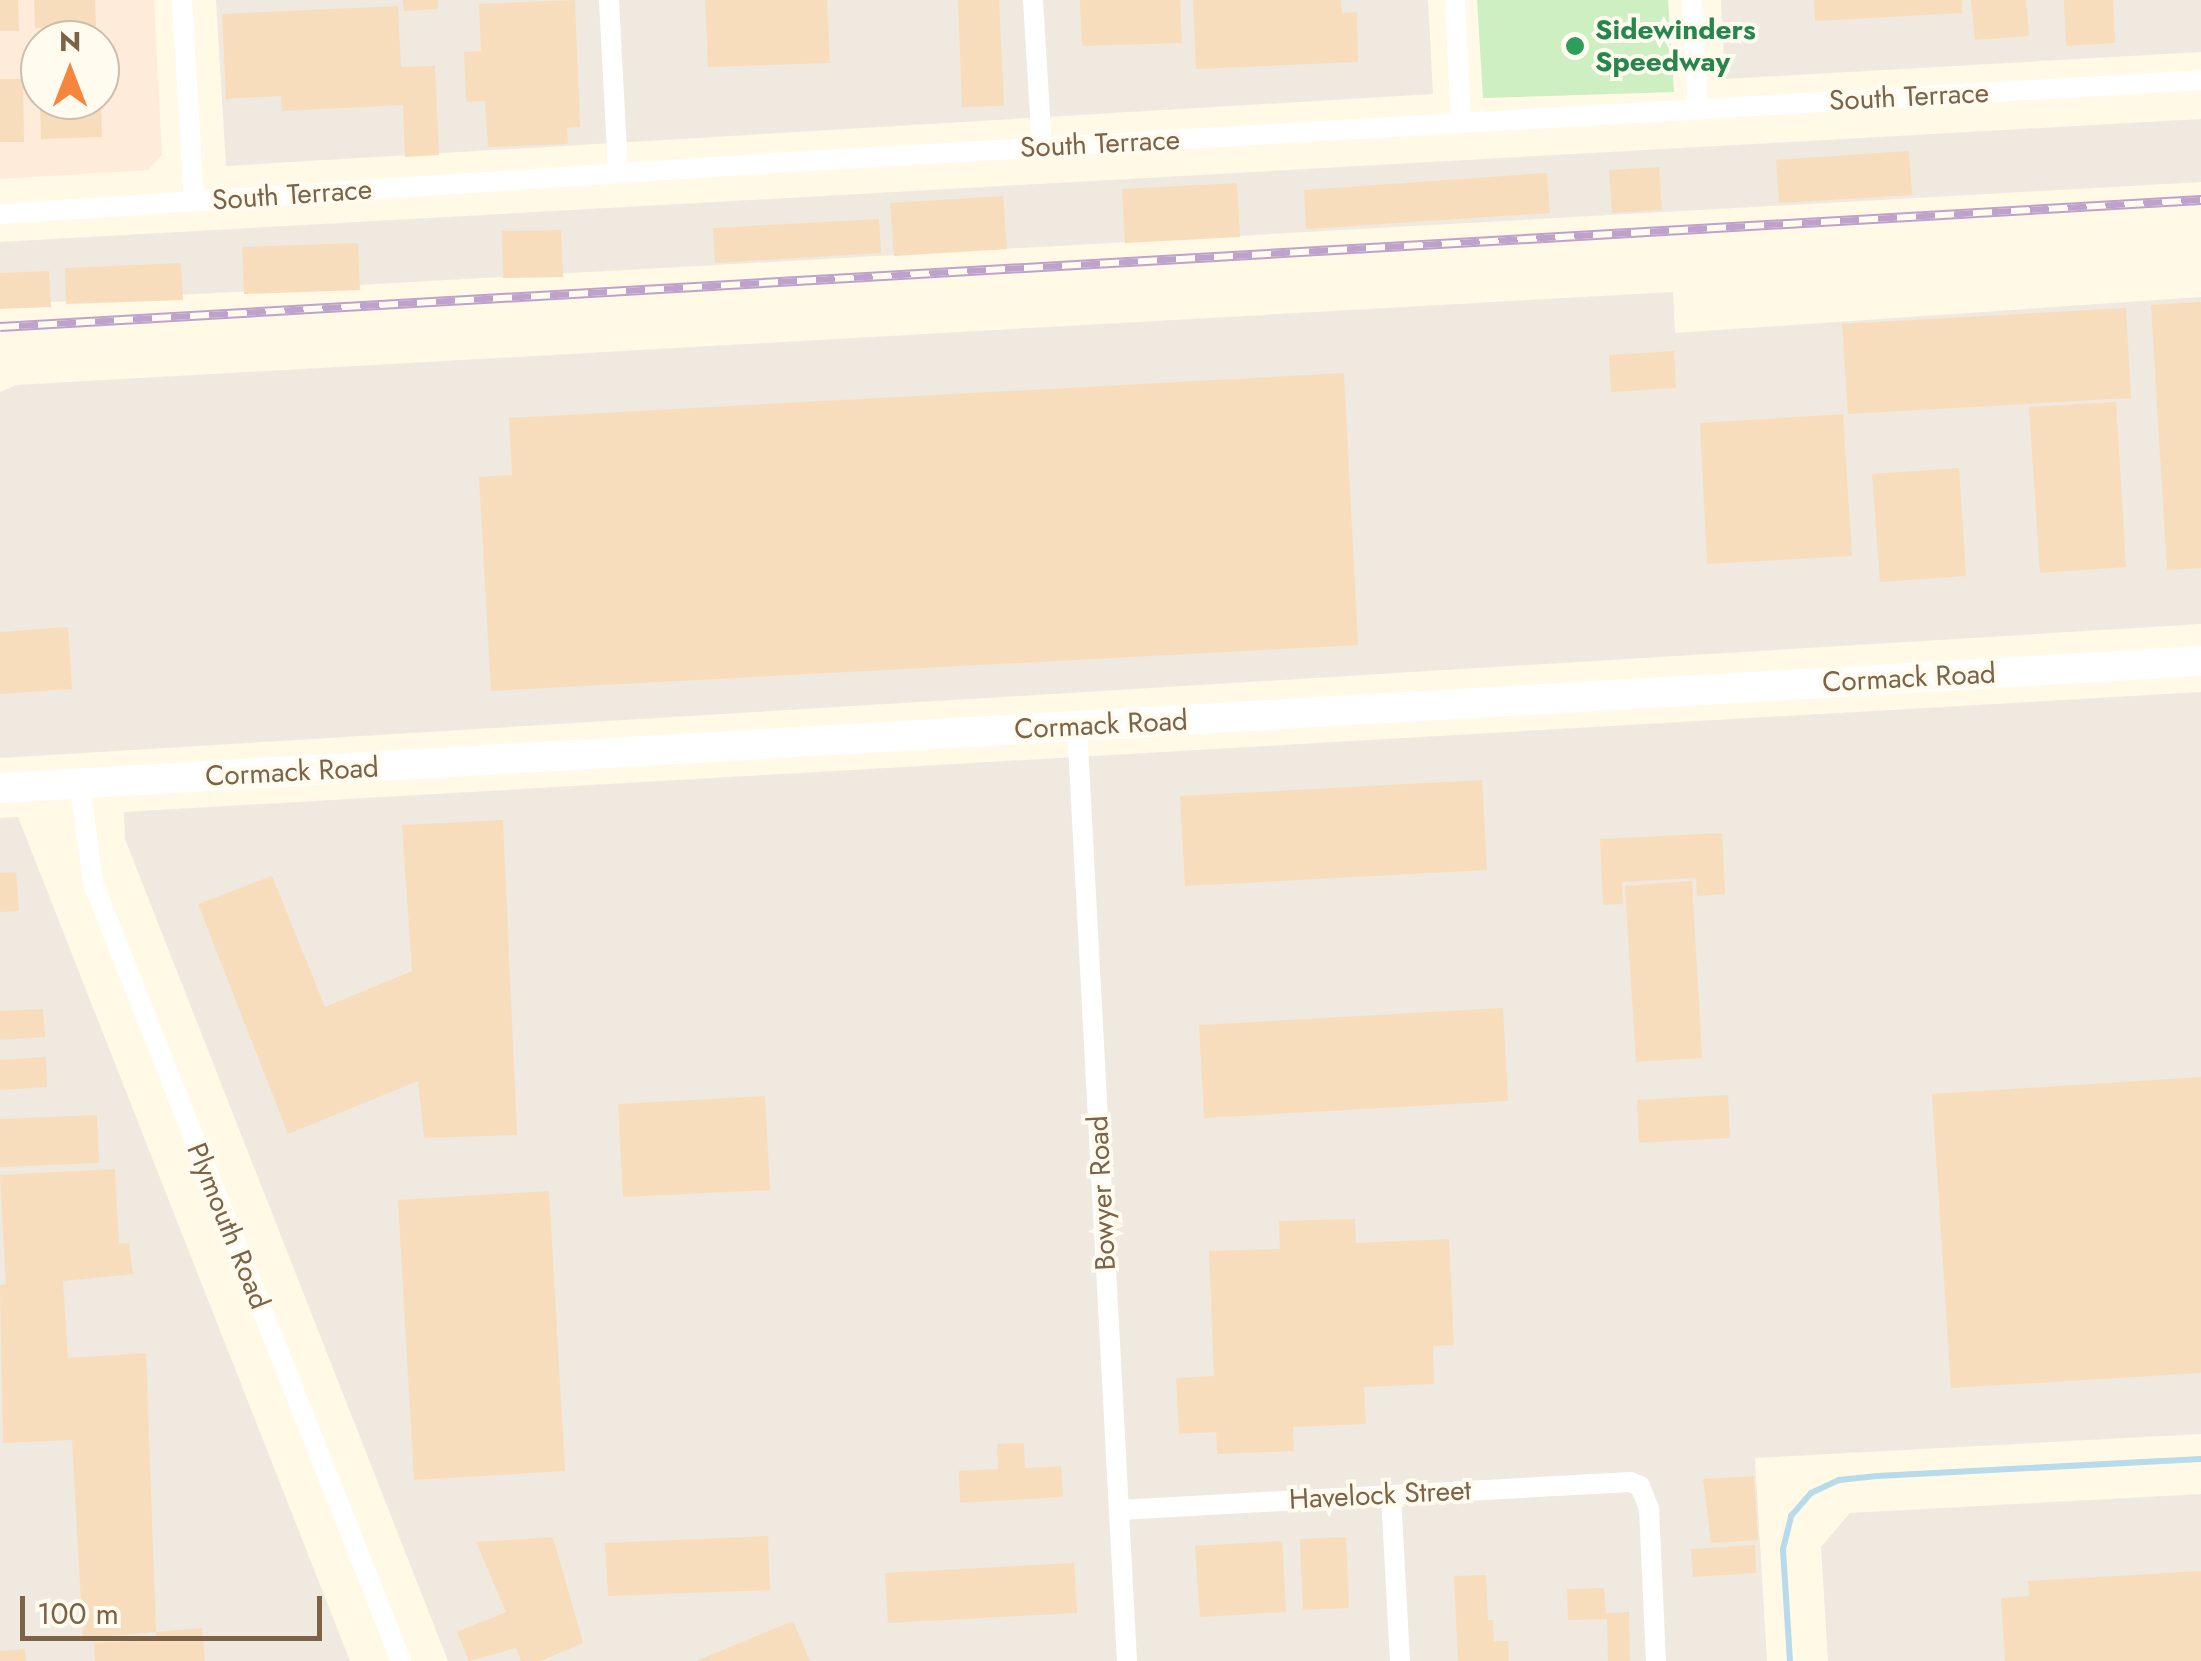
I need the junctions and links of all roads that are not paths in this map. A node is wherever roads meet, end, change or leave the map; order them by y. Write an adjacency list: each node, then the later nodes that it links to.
1 (182, 0): 11 (street)
2 (609, 0): 10 (street)
3 (1034, 0): 9 (street)
4 (1455, 0): 8 (street)
5 (1692, 0): 7 (street)
6 (2201, 80): 7 (street, South Terrace)
7 (1698, 109): 8 (street, South Terrace)
8 (1461, 123): 9 (street, South Terrace)
9 (1042, 147): 10 (street, South Terrace)
10 (618, 173): 11 (street, South Terrace)
11 (194, 201): 12 (street, South Terrace)
12 (0, 214)
13 (2201, 661): 14 (street, Cormack Road)
14 (1076, 726): 15 (street, Cormack Road); 18 (street, Bowyer Road)
15 (80, 784): 16 (street, Cormack Road); 19 (street, Plymouth Road)
16 (0, 788)
17 (1391, 1494): 18 (street, Havelock Street); 21 (street); 22 (street, Havelock Street)
18 (1119, 1510): 20 (street, Bowyer Road)
19 (401, 1661)
20 (1127, 1661)
21 (1400, 1661)
22 (1656, 1661)

